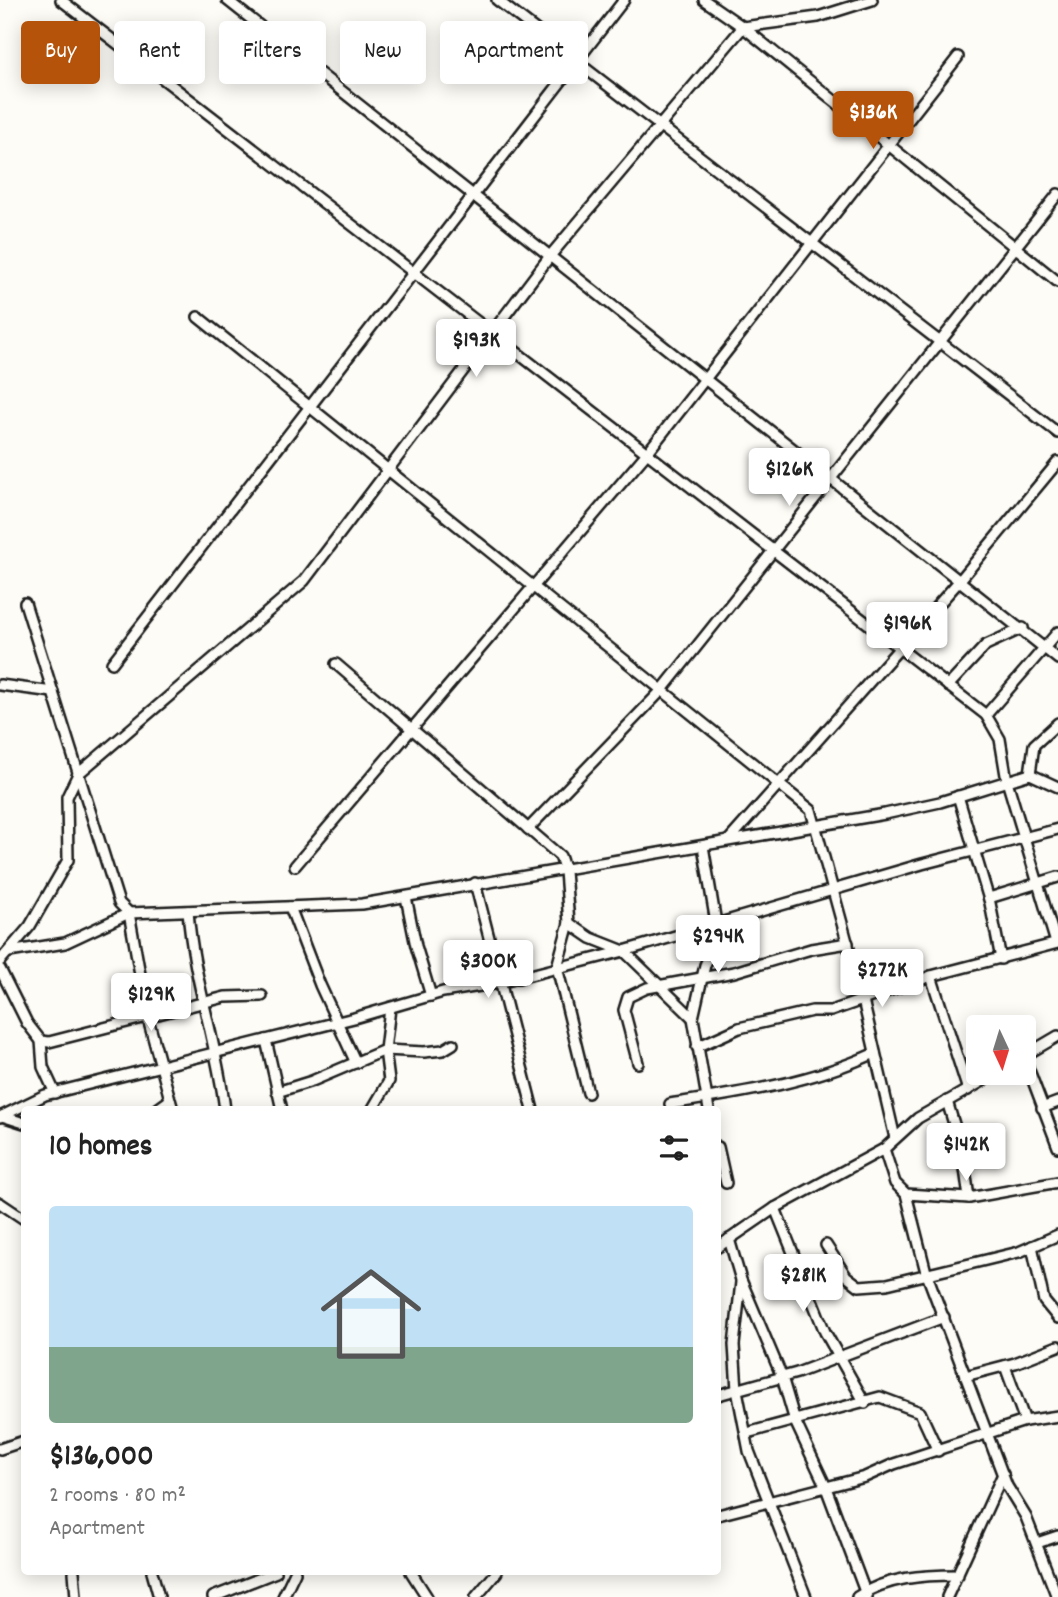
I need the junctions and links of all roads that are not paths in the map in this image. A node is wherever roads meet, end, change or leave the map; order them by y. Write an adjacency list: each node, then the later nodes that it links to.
1 (61, 0): 20 (street)
2 (227, 0): 16 (street)
3 (497, 0): 7 (street)
4 (624, 0): 9 (street)
5 (704, 0): 8 (street)
6 (872, 0): 8 (street)
7 (524, 21)
8 (743, 27): 13 (street); 14 (street)
9 (588, 46)
10 (958, 57): 14 (street)
11 (588, 70): 13 (street)
12 (558, 84): 16 (street)
13 (660, 126): 17 (street); 19 (street)
14 (889, 145): 17 (street); 18 (street)
15 (1058, 194): 18 (street)
16 (473, 195): 19 (street); 20 (street)
17 (812, 243): 24 (street); 25 (street)
18 (1016, 247): 21 (street); 24 (street)
19 (550, 256): 23 (street); 25 (street)
20 (413, 272): 23 (street); 26 (street)
21 (1058, 282)
22 (198, 317): 26 (street)
23 (492, 333): 28 (street); 30 (street)
24 (940, 342): 27 (street); 31 (street)
25 (706, 378): 28 (street); 31 (street)
26 (310, 407): 30 (street); 41 (street)
27 (1058, 433)
28 (647, 453): 32 (street); 34 (street)
29 (1058, 461): 33 (street)
30 (388, 470): 34 (street); 50 (street)
31 (832, 478): 32 (street); 33 (street)
32 (773, 551): 38 (street); 45 (street)
33 (961, 579): 36 (street); 38 (street)
34 (533, 586): 45 (street); 49 (street)
35 (25, 603): 46 (street)
36 (1023, 628): 39 (street); 44 (street)
37 (1058, 632): 39 (street)
38 (900, 648): 44 (street); 53 (street)
39 (1045, 648): 40 (street); 47 (street)
40 (1058, 659)
41 (112, 663)
42 (336, 664): 49 (street)
43 (0, 685): 46 (street)
44 (948, 686): 47 (street)
45 (662, 690): 53 (street); 57 (street)
46 (53, 692): 50 (street)
47 (986, 715): 52 (street)
48 (1058, 723): 51 (street)
49 (412, 728): 57 (street); 63 (street)
50 (79, 774): 73 (street); 79 (street)
51 (1030, 774): 52 (street); 54 (street)
52 (1007, 781): 55 (street); 59 (street)
53 (779, 784): 56 (street); 60 (street)
54 (1058, 787)
55 (958, 796): 56 (street); 62 (street)
56 (818, 826): 60 (street); 68 (street)
57 (528, 829): 64 (street)
58 (1058, 829): 59 (street)
59 (1026, 838): 62 (street); 66 (street)
60 (729, 840): 61 (street)
61 (703, 846): 64 (street); 75 (street)
62 (973, 850): 68 (street); 70 (street)
63 (295, 866)
64 (565, 872): 67 (street); 74 (street)
65 (1058, 877): 66 (street)
66 (1039, 882): 70 (street); 77 (street)
67 (475, 883): 69 (street); 86 (street)
68 (834, 891): 75 (street); 76 (street)
69 (406, 897): 71 (street); 89 (street)
70 (989, 898): 80 (street)
71 (290, 907): 72 (street); 95 (street)
72 (188, 911): 73 (street); 91 (street)
73 (129, 914): 79 (street); 94 (street)
74 (569, 923): 78 (street); 82 (street)
75 (716, 923): 78 (street); 85 (street)
76 (848, 943): 85 (street); 90 (street)
77 (1057, 943): 80 (street)
78 (624, 951): 82 (street); 87 (street)
79 (9, 952): 81 (street)
80 (1001, 959): 84 (street)
81 (0, 961)
82 (557, 967): 86 (street); 113 (street)
83 (0, 970): 98 (street)
84 (931, 976): 90 (street); 110 (street)
85 (702, 979): 87 (street); 93 (street)
86 (499, 983): 89 (street); 123 (street)
87 (662, 987): 93 (street); 106 (street)
88 (262, 996): 91 (street)
89 (431, 996): 92 (street)
90 (863, 1000): 100 (street); 104 (street)
91 (206, 1003): 94 (street); 103 (street)
92 (390, 1008): 95 (street); 101 (street)
93 (693, 1018): 100 (street)
94 (148, 1019): 98 (street); 107 (street)
95 (339, 1022): 97 (street); 105 (street)
96 (1058, 1036): 102 (street)
97 (266, 1040): 103 (street); 111 (street)
98 (41, 1041): 112 (street)
99 (453, 1044): 101 (street)
100 (697, 1048): 114 (street)
101 (385, 1050): 105 (street); 122 (street)
102 (1036, 1050)
103 (216, 1053): 107 (street); 120 (street)
104 (875, 1054): 114 (street); 129 (street)
105 (356, 1063): 111 (street)
106 (638, 1063)
107 (161, 1067): 112 (street); 118 (street)
108 (977, 1085): 110 (street)
109 (1034, 1085): 126 (street)
110 (968, 1090): 115 (street)
111 (277, 1092): 121 (street)
112 (55, 1093): 119 (street)
113 (587, 1093)
114 (707, 1098): 117 (street); 124 (street)
115 (947, 1101): 129 (street); 136 (street)
116 (1058, 1102): 126 (street)
117 (670, 1104)
118 (172, 1105)
119 (24, 1106)
120 (224, 1106)
121 (281, 1106)
122 (373, 1106)
123 (532, 1106)
124 (708, 1106)
125 (21, 1107): 127 (street)
126 (1042, 1108): 130 (street)
127 (1, 1116): 128 (street)
128 (21, 1122)
129 (895, 1139): 131 (street)
130 (1058, 1147)
131 (884, 1149): 135 (street); 138 (street)
132 (721, 1160): 134 (street)
133 (1058, 1182): 136 (street)
134 (726, 1183)
135 (906, 1194): 136 (street); 145 (street)
136 (969, 1198)
137 (0, 1203): 139 (street)
138 (775, 1208): 141 (street); 150 (street)
139 (21, 1217)
140 (1058, 1235): 144 (street)
141 (729, 1239): 142 (street); 146 (street)
142 (721, 1245)
143 (826, 1245): 145 (street)
144 (1032, 1246): 145 (street); 148 (street)
145 (926, 1272): 147 (street)
146 (741, 1280): 153 (street); 154 (street)
147 (944, 1317): 150 (street); 152 (street)
148 (1058, 1318)
149 (1058, 1346): 151 (street)
150 (840, 1357): 153 (street); 156 (street)
151 (1005, 1366): 152 (street); 158 (street)
152 (965, 1376): 161 (street)
153 (782, 1377): 154 (street); 159 (street)
154 (737, 1390): 155 (street); 160 (street)
155 (721, 1394)
156 (865, 1403): 159 (street); 164 (street)
157 (1058, 1416): 158 (street)
158 (1025, 1421): 161 (street)
159 (794, 1422): 160 (street); 166 (street)
160 (747, 1433): 167 (street)
161 (987, 1435): 164 (street); 165 (street)
162 (21, 1442): 163 (street)
163 (0, 1449)
164 (938, 1451): 166 (street)
165 (1003, 1474): 170 (street); 177 (street)
166 (825, 1485): 167 (street); 178 (street)
167 (770, 1499): 168 (street); 186 (street)
168 (721, 1514)
169 (1058, 1536): 170 (street)
170 (1037, 1543): 179 (street)
171 (74, 1575): 180 (street)
172 (153, 1575): 181 (street)
173 (268, 1575): 182 (street)
174 (294, 1575): 183 (street)
175 (413, 1575): 184 (street)
176 (494, 1575): 185 (street)
177 (958, 1575): 178 (street); 187 (street)
178 (863, 1595)
179 (1057, 1595)
180 (76, 1597)
181 (159, 1597)
182 (213, 1597)
183 (283, 1597)
184 (427, 1597)
185 (476, 1597)
186 (806, 1597)
187 (947, 1597)

